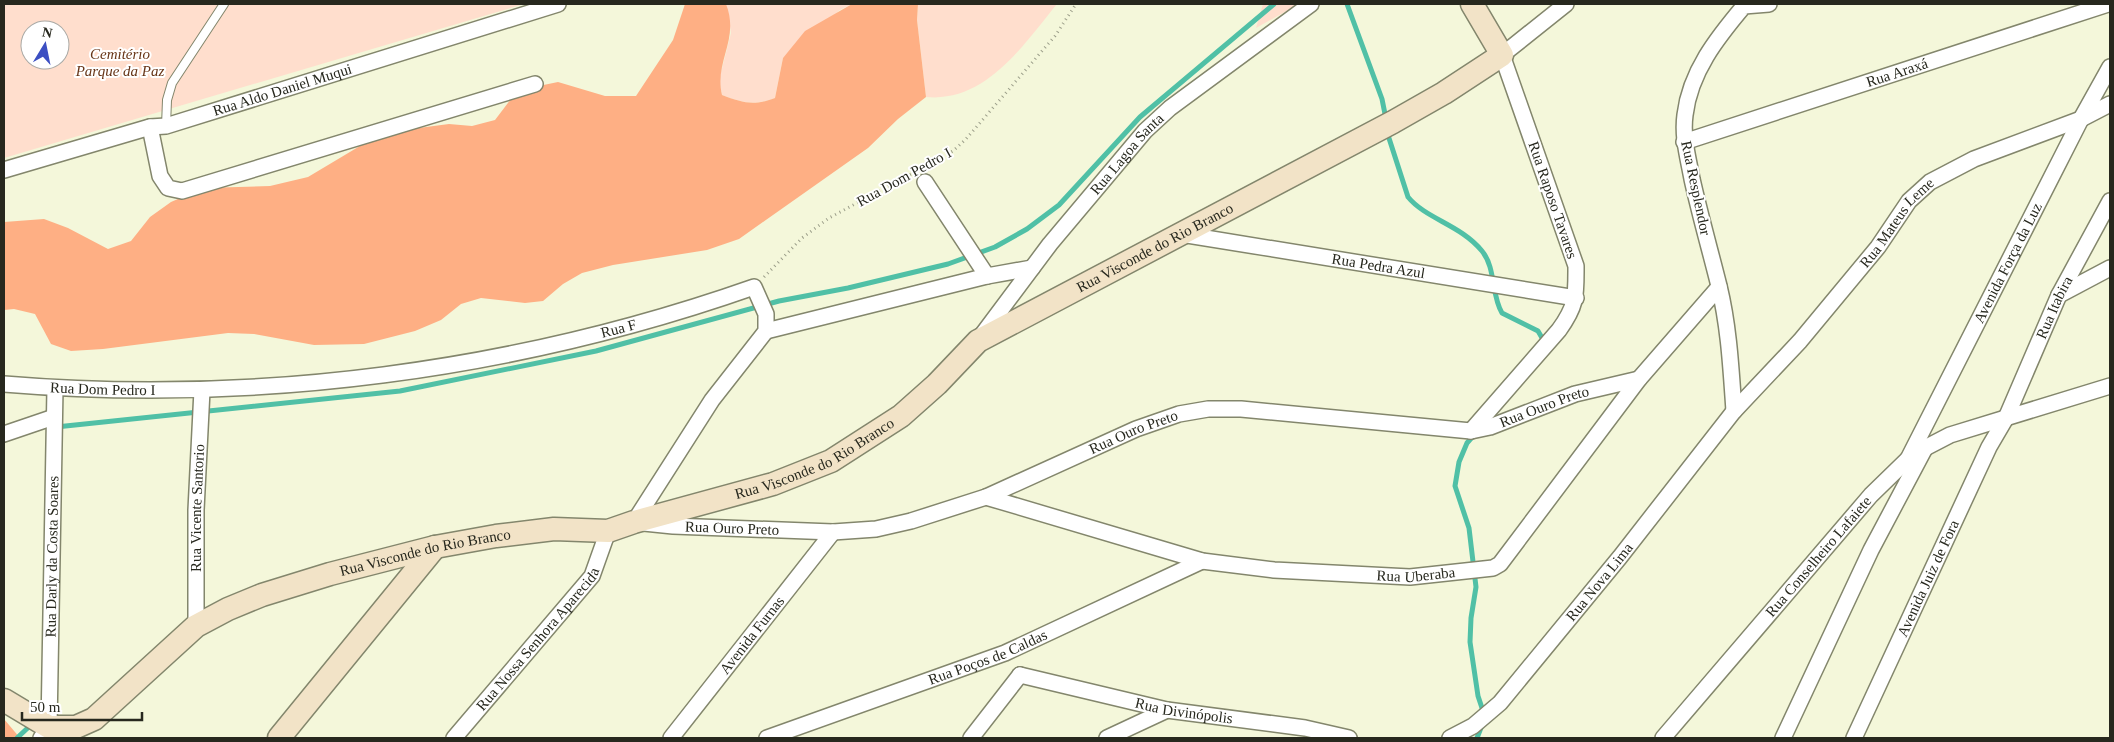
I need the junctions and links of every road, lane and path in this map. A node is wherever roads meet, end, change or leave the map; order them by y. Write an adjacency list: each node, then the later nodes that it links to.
1 (224, 4): 16 (lane)
2 (558, 4): 16 (street, Rua Aldo Daniel Muqui)
3 (1076, 4): 26 (path, Rua Dom Pedro I)
4 (1312, 4): 23 (street, Rua Lagoa Santa)
5 (1472, 4): 11 (street, Rua Raposo Tavares)
6 (1566, 4): 11 (street, Rua Visconde do Rio Branco)
7 (1770, 4): 10 (street, Rua Resplendor)
8 (2081, 4): 9 (street)
9 (2107, 4): 18 (street, Rua Araxá)
10 (1743, 5): 18 (street, Rua Resplendor)
11 (1502, 55): 22 (street, Rua Visconde do Rio Branco); 29 (street, Rua Raposo Tavares)
12 (2110, 67): 15 (street, Avenida Força da Luz)
13 (535, 84): 17 (street)
14 (2110, 104): 15 (street, Rua Mateus Leme)
15 (2081, 119): 37 (street, Rua Mateus Leme); 43 (street, Avenida Força da Luz)
16 (166, 126): 17 (street, Rua Aldo Daniel Muqui)
17 (150, 127): 19 (street, Rua Aldo Daniel Muqui)
18 (1684, 142): 27 (street, Rua Resplendor)
19 (4, 170)
20 (925, 182): 25 (street)
21 (2110, 201): 28 (street, Rua Itabira)
22 (1181, 234): 29 (street, Rua Pedra Azul); 31 (street, Rua Visconde do Rio Branco)
23 (1032, 268): 25 (street); 31 (street, Rua Lagoa Santa)
24 (2110, 268): 28 (street)
25 (987, 276): 30 (street)
26 (754, 287): 30 (street); 36 (street, Rua F)
27 (1719, 287): 32 (street, Rua Uberaba); 37 (street, Rua Resplendor)
28 (2059, 295): 39 (street, Rua Itabira)
29 (1576, 298): 40 (street, Rua Raposo Tavares)
30 (766, 331): 45 (street)
31 (978, 341): 45 (street, Rua Visconde do Rio Branco)
32 (1639, 379): 40 (street, Rua Ouro Preto); 49 (street, Rua Uberaba)
33 (4, 384): 35 (street, Rua Dom Pedro I)
34 (2110, 386): 39 (street, Rua Conselheiro Lafaiete)
35 (55, 388): 36 (street, Rua Dom Pedro I); 38 (street, Rua Darly da Costa Soares)
36 (202, 390): 50 (street, Rua Vicente Santorio)
37 (1734, 411): 63 (street, Rua Nova Lima)
38 (54, 417): 41 (street); 55 (street, Rua Darly da Costa Soares)
39 (2006, 418): 42 (street, Rua Conselheiro Lafaiete); 66 (street, Avenida Juiz de Fora)
40 (1471, 431): 44 (street, Rua Ouro Preto)
41 (4, 434)
42 (1925, 448): 43 (street, Rua Conselheiro Lafaiete); 65 (street)
43 (1907, 460): 64 (street, Rua Conselheiro Lafaiete)
44 (986, 497): 47 (street, Rua Ouro Preto); 49 (street, Rua Uberaba)
45 (634, 522): 46 (street, Rua Visconde do Rio Branco); 47 (street, Rua Ouro Preto)
46 (608, 531): 48 (street, Rua Visconde do Rio Branco); 57 (street, Rua Nossa Senhora Aparecida)
47 (833, 532): 58 (street, Avenida Furnas)
48 (435, 547): 50 (street, Rua Visconde do Rio Branco); 56 (street)
49 (1202, 561): 51 (street, Rua Poços de Caldas)
50 (196, 626): 55 (street, Rua Visconde do Rio Branco)
51 (1005, 653): 52 (street); 59 (street, Rua Poços de Caldas)
52 (1020, 675): 54 (street, Rua Divinópolis); 60 (street)
53 (4, 700): 55 (street)
54 (1167, 710): 61 (street); 62 (street, Rua Divinópolis)
55 (45, 732)
56 (279, 738)
57 (454, 738)
58 (671, 738)
59 (767, 738)
60 (971, 738)
61 (1106, 738)
62 (1349, 738)
63 (1450, 738)
64 (1663, 738)
65 (1783, 738)
66 (1854, 738)

